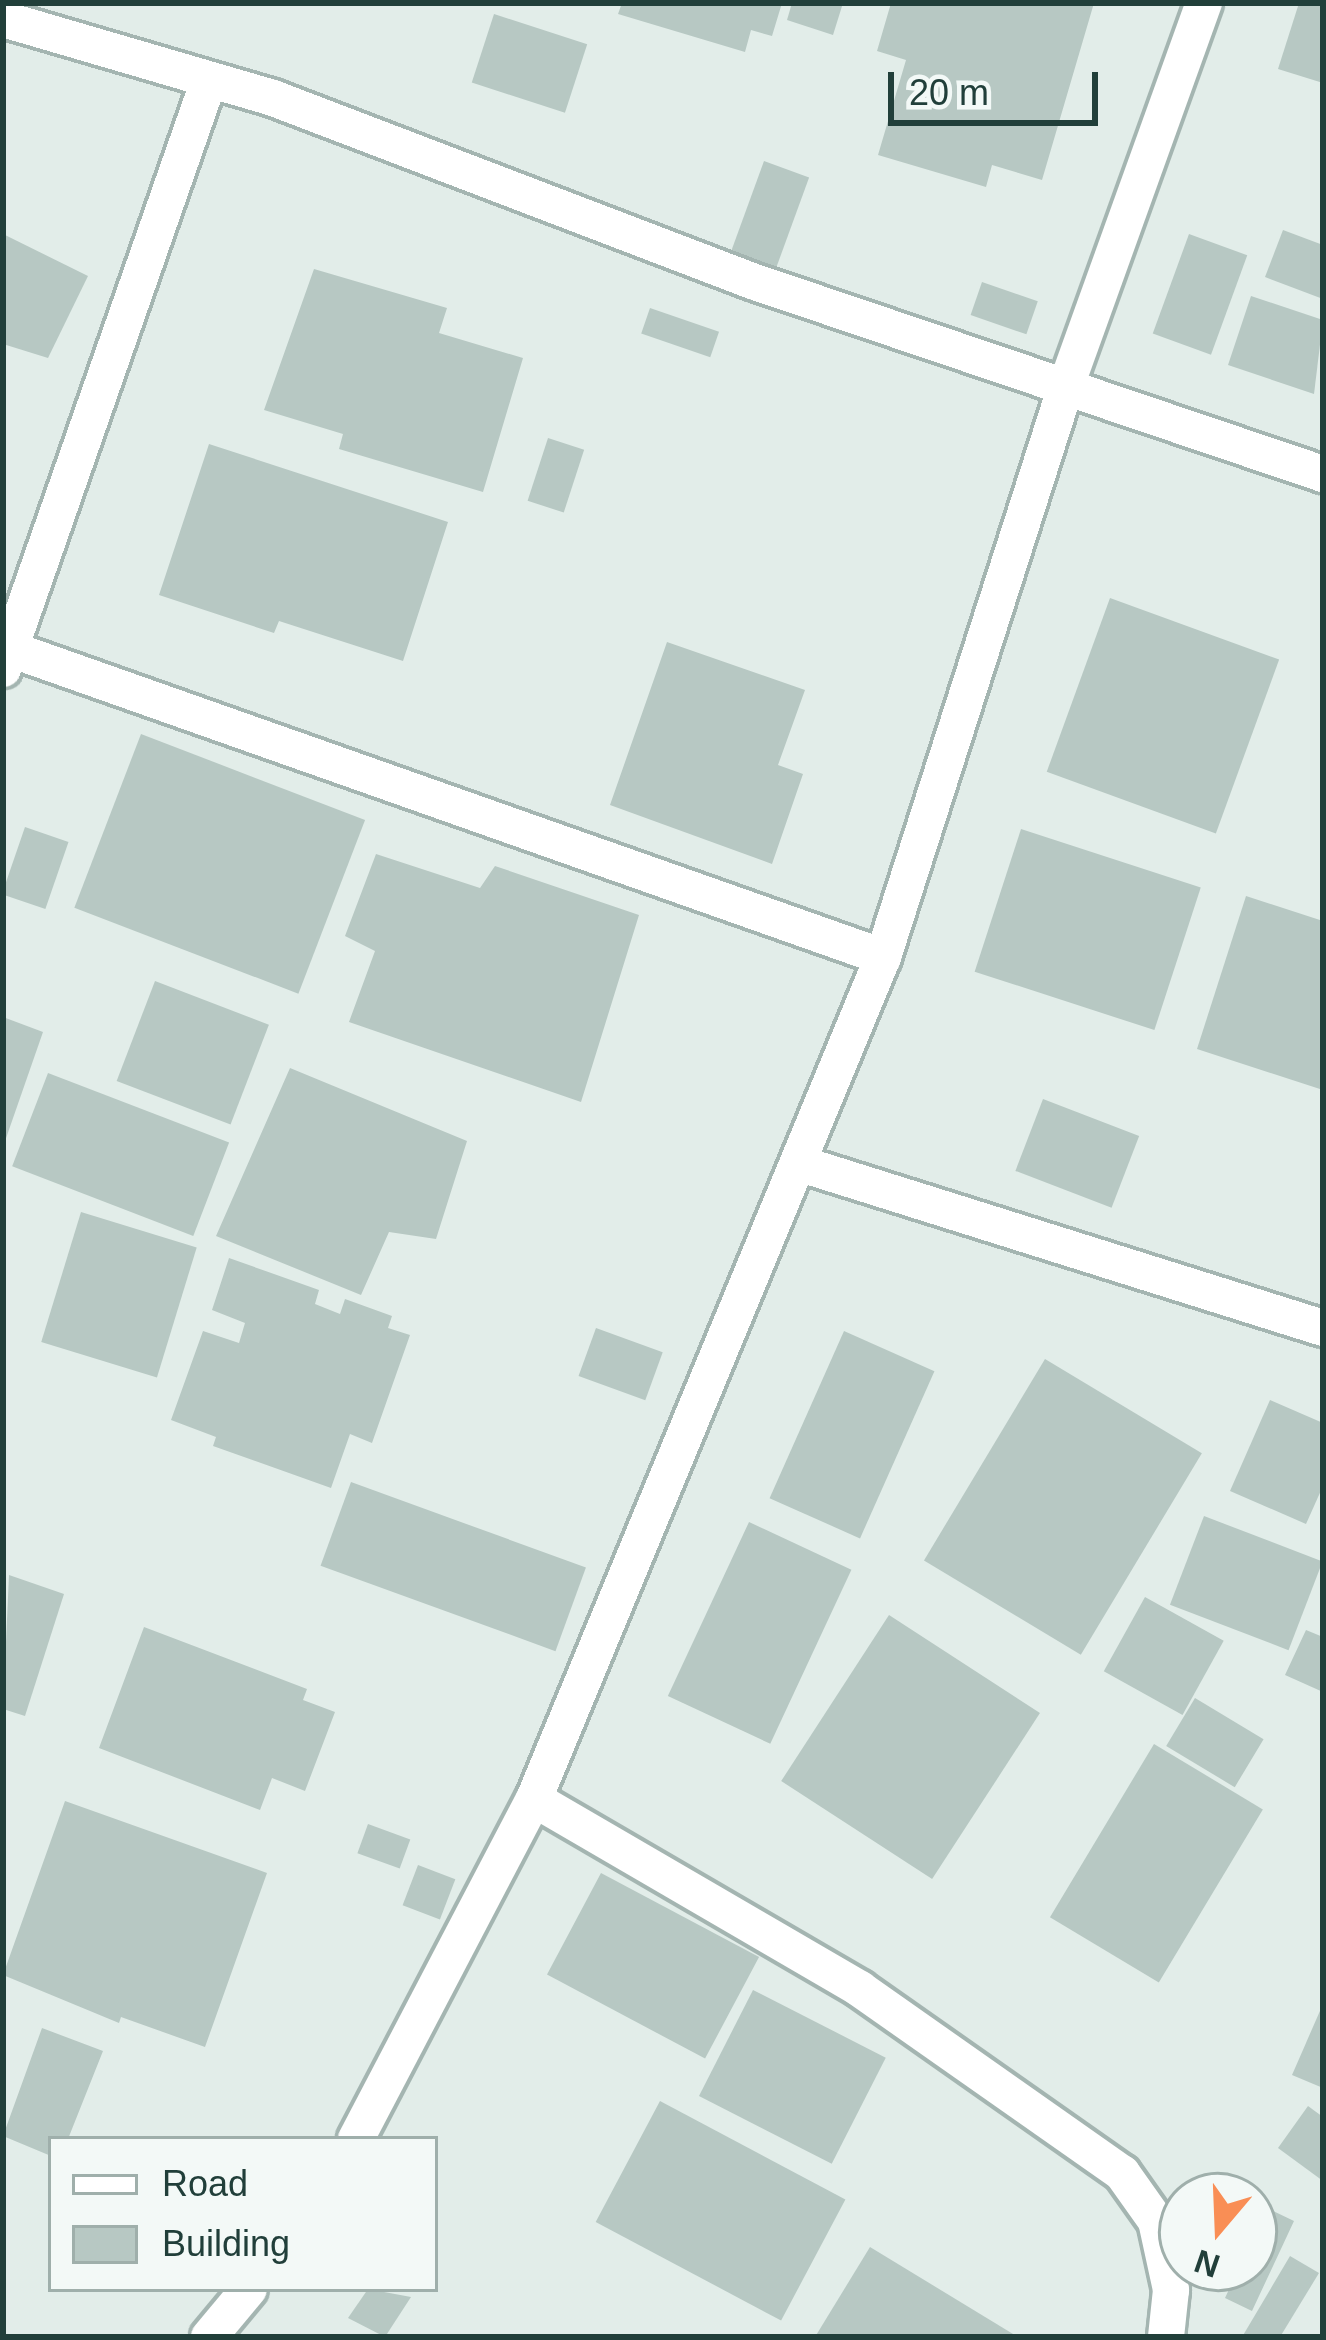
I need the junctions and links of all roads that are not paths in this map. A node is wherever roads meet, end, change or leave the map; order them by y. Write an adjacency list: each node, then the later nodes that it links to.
1 (1204, 3): 4 (street)
2 (3, 19): 3 (street)
3 (209, 80): 4 (street); 6 (street)
4 (1066, 386): 5 (street); 7 (street)
5 (1323, 474)
6 (6, 659): 7 (street)
7 (883, 957): 8 (street)
8 (801, 1164): 9 (street); 10 (street)
9 (1323, 1328)
10 (534, 1799): 11 (street); 14 (street)
11 (358, 2136)
12 (246, 2292): 13 (street)
13 (209, 2337)
14 (1166, 2337)

